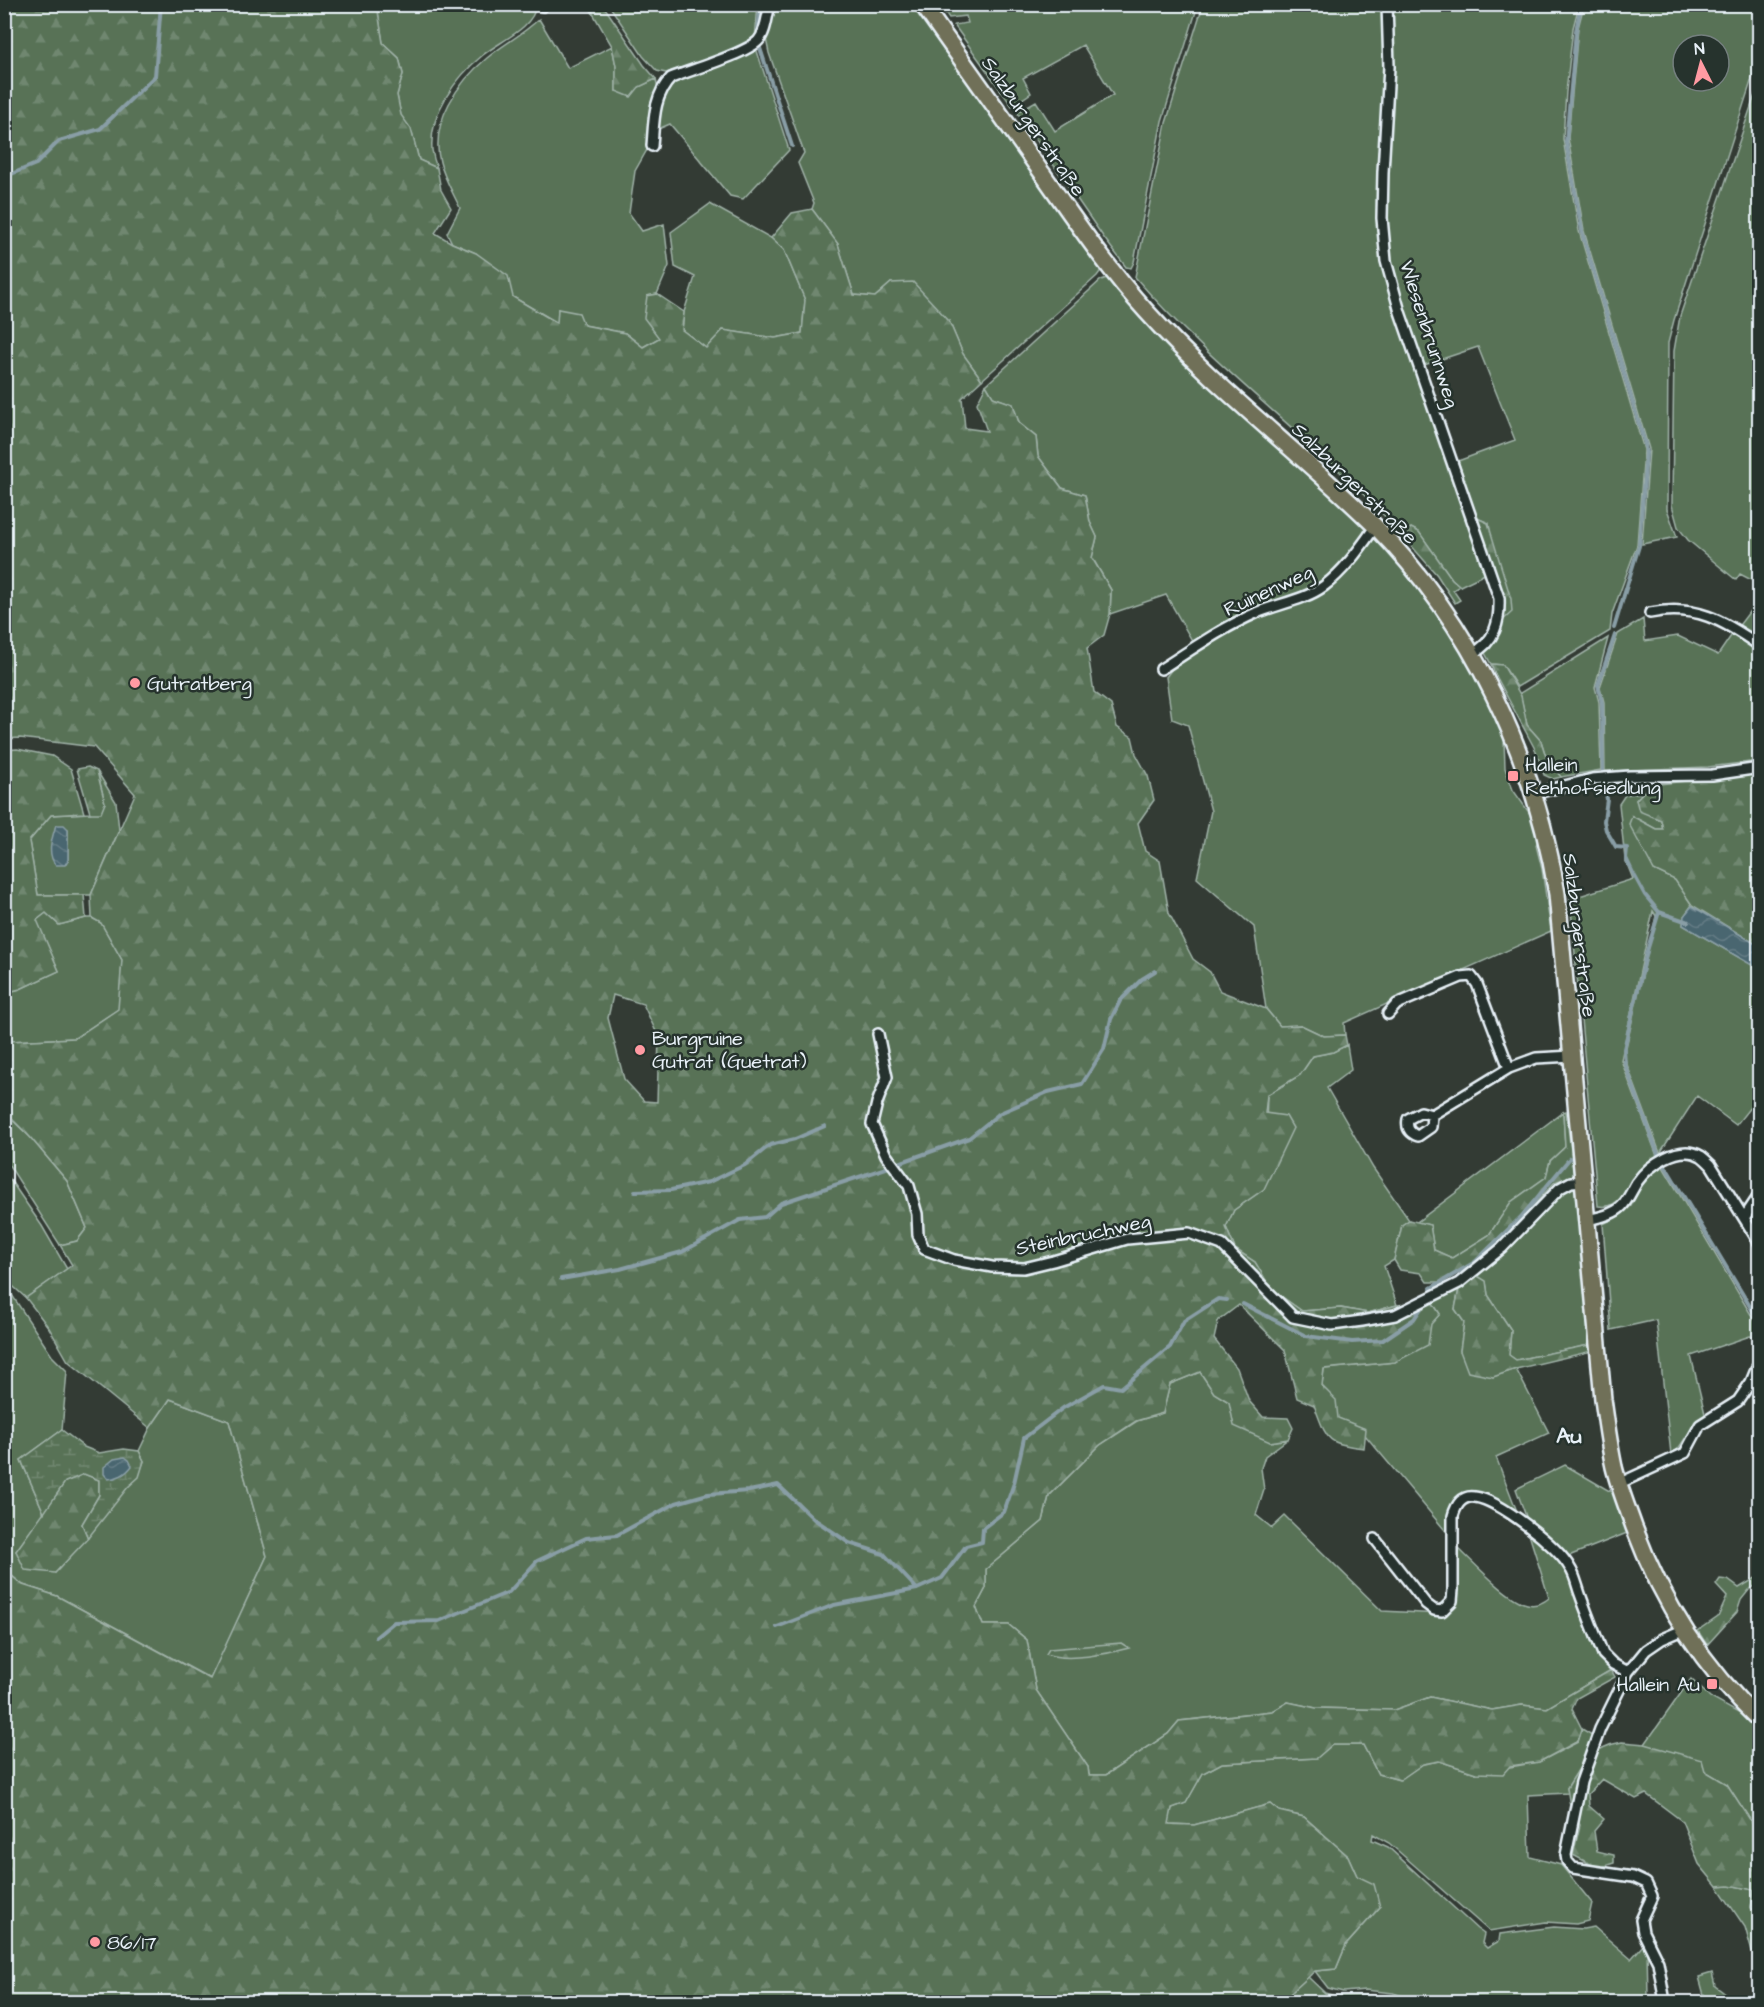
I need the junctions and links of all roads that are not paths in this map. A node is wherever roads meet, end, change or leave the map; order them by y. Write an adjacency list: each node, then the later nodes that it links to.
1 (770, 4): 4 (street)
2 (922, 4): 5 (main road, Salzburgerstraße)
3 (1387, 4): 8 (street, Wiesenbrunnweg)
4 (652, 146)
5 (1375, 527): 8 (main road, Salzburgerstraße); 9 (street, Ruinenweg)
6 (1650, 613): 7 (street)
7 (1760, 645)
8 (1472, 654): 11 (main road, Salzburgerstraße)
9 (1161, 669)
10 (1760, 768): 11 (street)
11 (1533, 794): 14 (main road, Salzburgerstraße)
12 (1388, 1014): 15 (street)
13 (878, 1034): 17 (street, Steinbruchweg)
14 (1571, 1056): 15 (street); 17 (main road, Salzburgerstraße)
15 (1509, 1068): 16 (street)
16 (1432, 1115)
17 (1578, 1181): 20 (main road, Salzburgerstraße)
18 (1760, 1194): 19 (street)
19 (1744, 1218): 20 (street); 21 (street)
20 (1588, 1220): 23 (main road, Salzburgerstraße)
21 (1760, 1244)
22 (1760, 1360): 23 (street)
23 (1618, 1484): 25 (main road, Salzburgerstraße)
24 (1375, 1539): 26 (street)
25 (1683, 1630): 26 (street); 27 (main road, Salzburgerstraße)
26 (1628, 1672): 28 (street)
27 (1760, 1721)
28 (1665, 2002)

